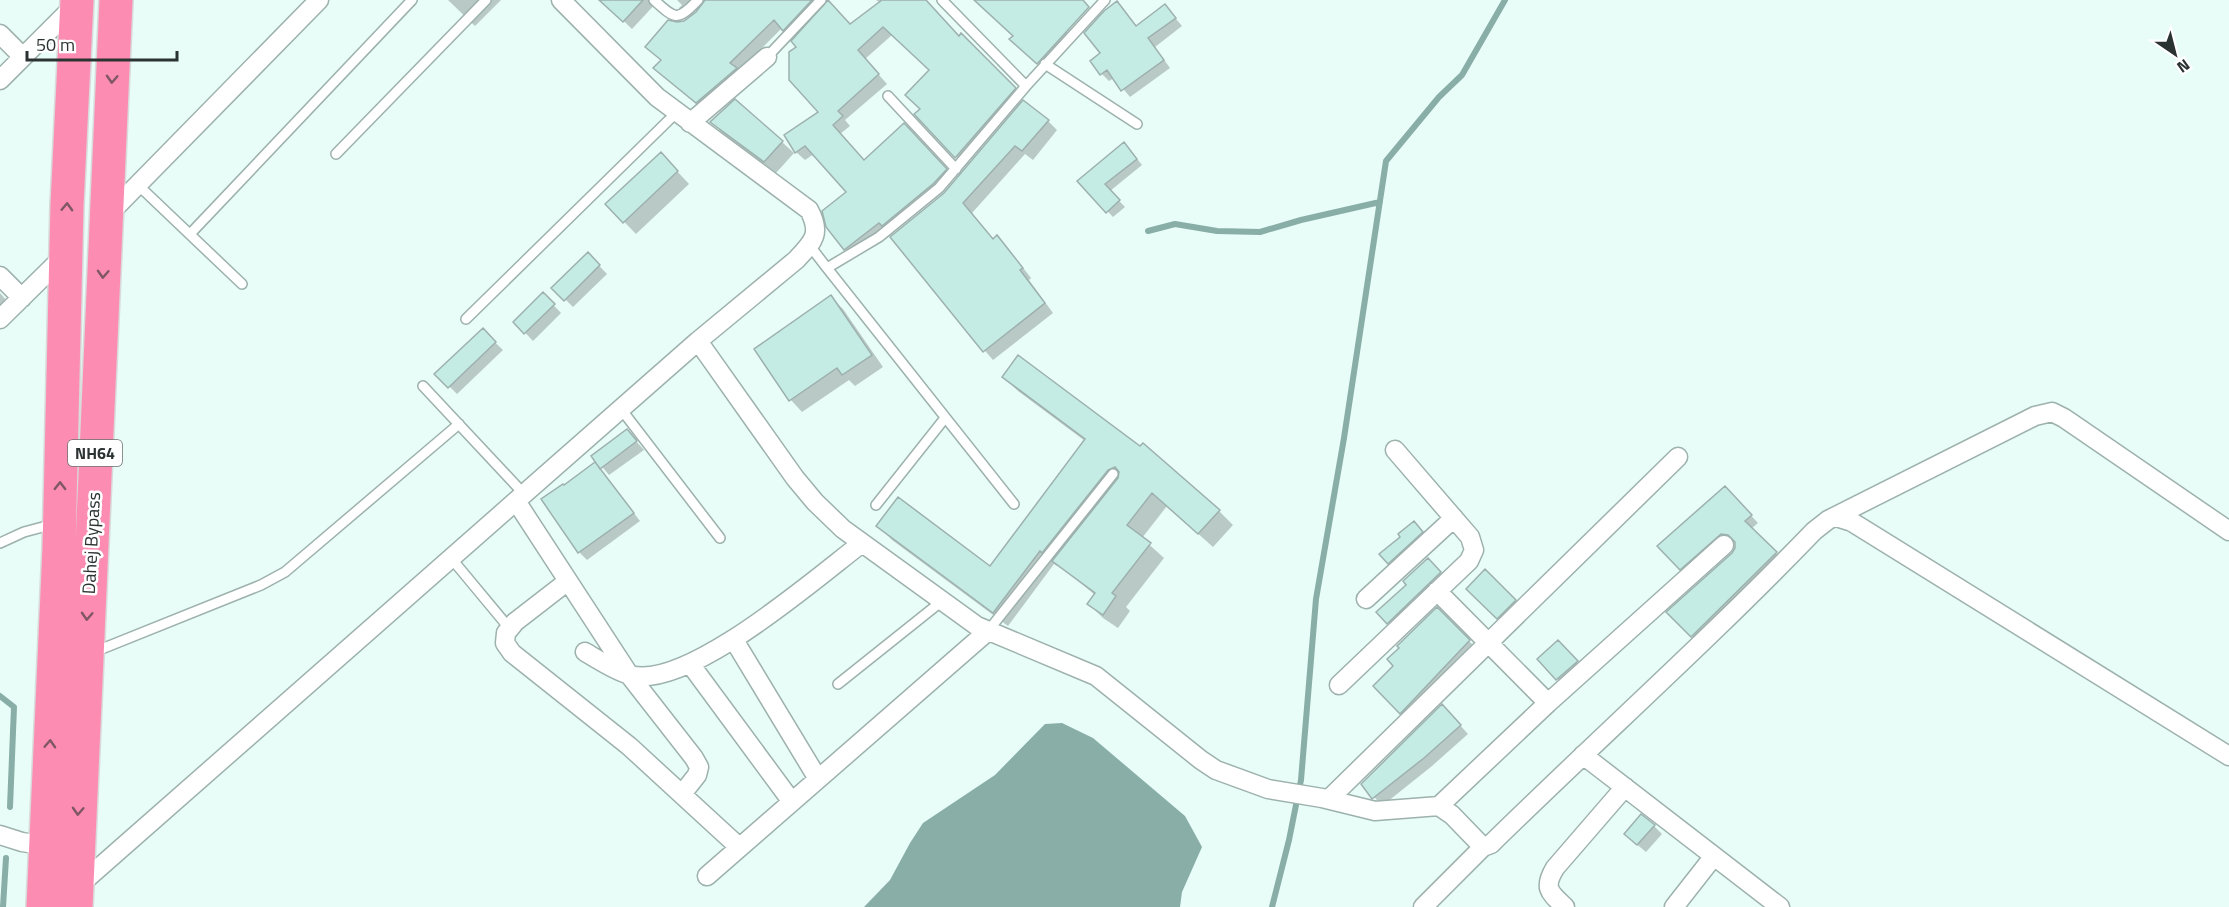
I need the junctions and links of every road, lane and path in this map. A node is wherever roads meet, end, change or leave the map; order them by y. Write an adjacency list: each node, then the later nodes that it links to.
1 (116, 0): 24 (highway, Dahej Bypass / NH64, one-way to 24)
2 (319, 0): 23 (street)
3 (412, 0): 25 (lane)
4 (486, 0): 21 (lane)
5 (561, 0): 19 (street)
6 (654, 0): 7 (lane)
7 (698, 0)
8 (821, 0): 14 (lane)
9 (942, 0): 17 (lane)
10 (1105, 0): 15 (lane)
11 (77, 1): 13 (street); 27 (highway, Dahej Bypass / NH64, one-way to 11)
12 (0, 34): 13 (street)
13 (23, 57): 16 (street)
14 (767, 57): 19 (street)
15 (1045, 64): 17 (lane); 20 (lane)
16 (0, 80)
17 (1026, 86): 22 (lane)
18 (888, 96): 22 (lane)
19 (683, 118): 26 (street); 33 (lane)
20 (1137, 124)
21 (336, 154)
22 (956, 169): 28 (lane)
23 (138, 185): 24 (street); 25 (lane)
24 (106, 217): 63 (highway, Dahej Bypass / NH64, one-way to 63)
25 (190, 234): 30 (lane)
26 (810, 246): 28 (lane); 34 (street)
27 (66, 255): 31 (street); 47 (highway, Dahej Bypass / NH64, one-way to 27)
28 (827, 268): 37 (lane)
29 (0, 276): 31 (street)
30 (242, 284)
31 (22, 298): 32 (street)
32 (0, 319)
33 (466, 319)
34 (698, 341): 36 (street); 51 (street)
35 (423, 386): 38 (lane)
36 (621, 409): 42 (street); 49 (lane)
37 (945, 418): 43 (lane); 44 (lane)
38 (459, 424): 42 (lane); 63 (lane)
39 (1395, 450): 46 (street)
40 (1678, 458): 61 (street)
41 (1113, 474): 59 (lane)
42 (520, 498): 53 (street); 54 (street)
43 (1014, 504)
44 (876, 505)
45 (1836, 517): 48 (street); 69 (street); 70 (street)
46 (1454, 518): 55 (street); 56 (street)
47 (59, 523): 50 (lane); 78 (highway, Dahej Bypass / NH64, one-way to 47)
48 (2229, 531)
49 (720, 538)
50 (0, 543)
51 (862, 543): 57 (street); 60 (street)
52 (1724, 545): 68 (street)
53 (451, 558): 58 (lane); 83 (street)
54 (568, 581): 58 (street); 65 (street)
55 (1437, 591): 61 (street); 67 (street)
56 (1366, 599)
57 (942, 601): 59 (street); 66 (lane)
58 (510, 629): 73 (street)
59 (988, 631): 71 (street); 74 (street)
60 (734, 640): 64 (street); 71 (street)
61 (1489, 642): 68 (street); 74 (street)
62 (585, 652): 65 (street)
63 (86, 656): 78 (highway, Dahej Bypass / NH64, one-way to 78)
64 (691, 665): 65 (street); 75 (street)
65 (630, 676): 73 (street)
66 (838, 684)
67 (1339, 685)
68 (1548, 703): 76 (street)
69 (1583, 755): 72 (street); 80 (street)
70 (2229, 756)
71 (818, 779): 75 (street)
72 (1625, 787): 81 (street); 86 (street)
73 (682, 794): 79 (street)
74 (1325, 799): 76 (street)
75 (792, 802): 79 (street)
76 (1439, 806): 80 (street)
77 (0, 835): 78 (street)
78 (61, 847): 83 (highway, Dahej Bypass / NH64); 84 (highway, Dahej Bypass / NH64)
79 (740, 847): 82 (street)
80 (1483, 847): 85 (street)
81 (1714, 856): 87 (street); 88 (street)
82 (706, 876)
83 (76, 897)
84 (43, 907)
85 (1424, 907)
86 (1565, 907)
87 (1674, 907)
88 (1780, 907)

